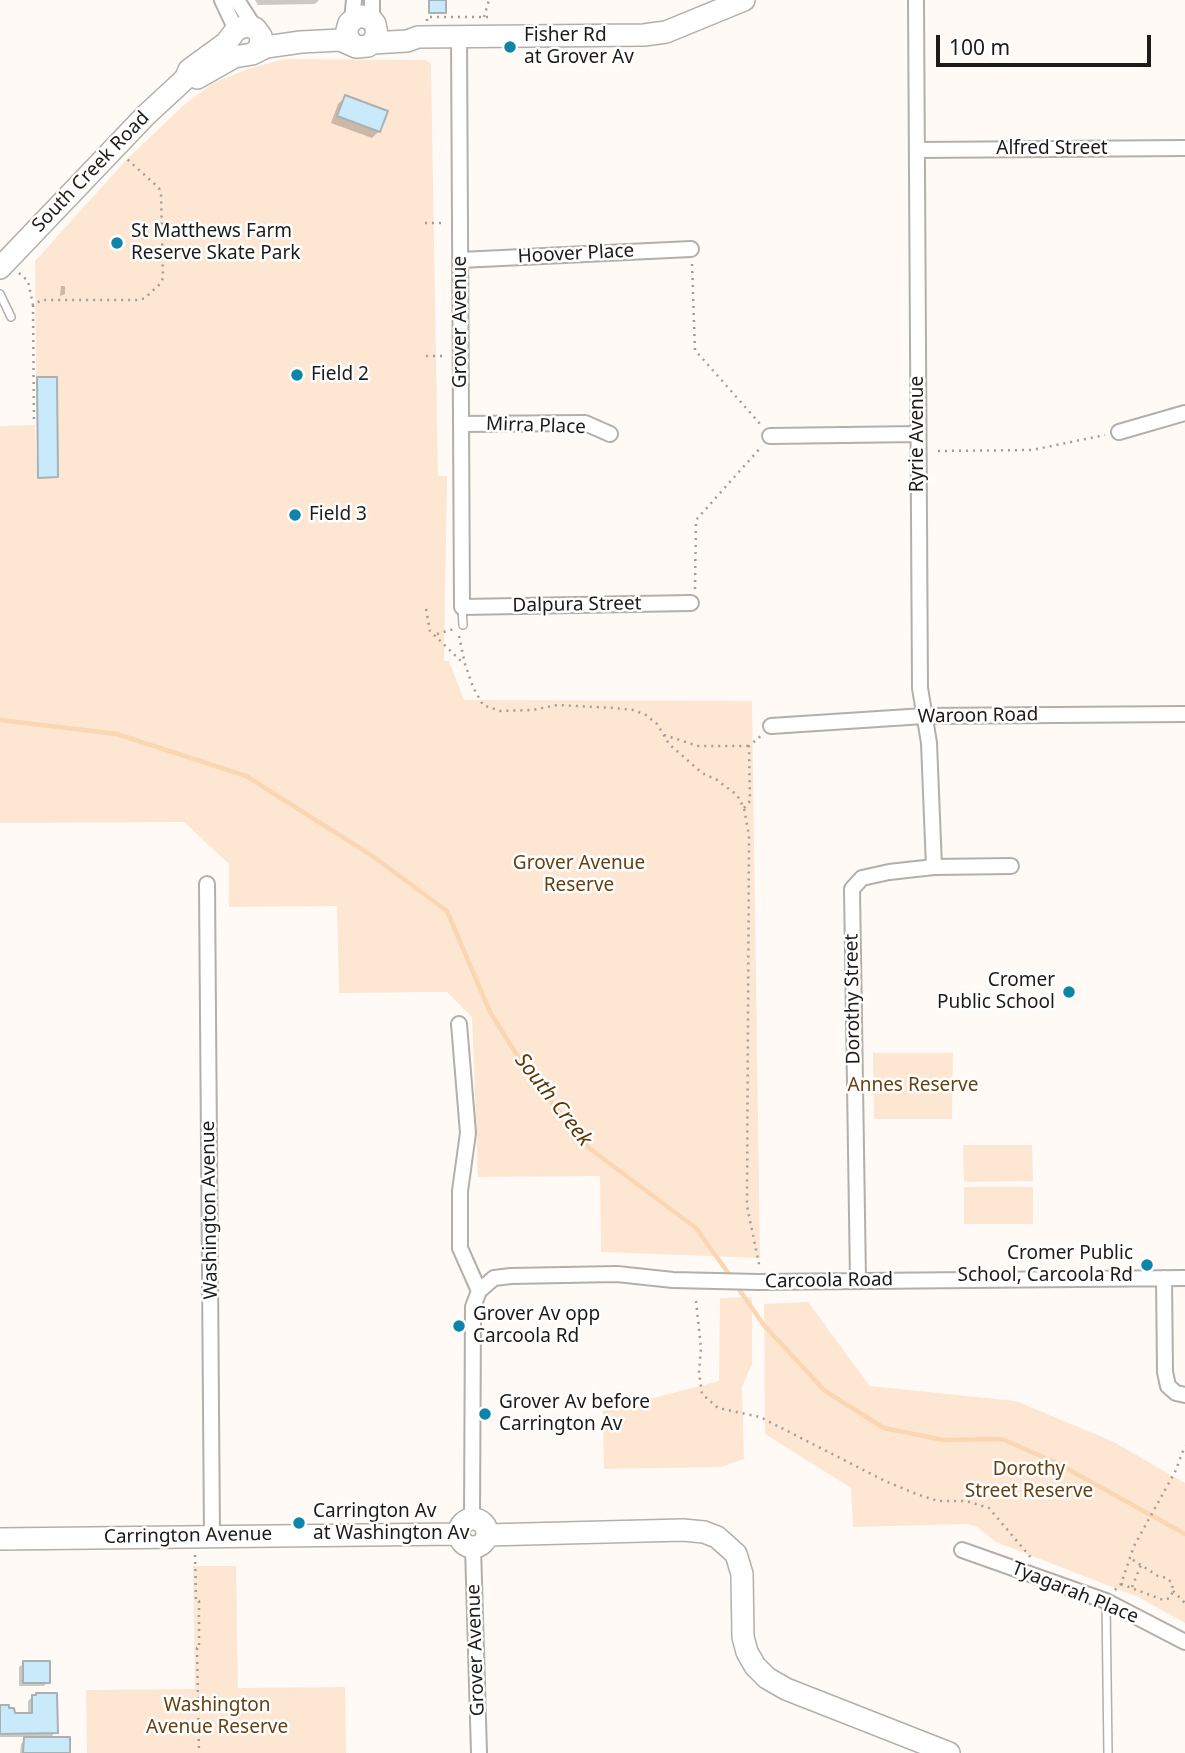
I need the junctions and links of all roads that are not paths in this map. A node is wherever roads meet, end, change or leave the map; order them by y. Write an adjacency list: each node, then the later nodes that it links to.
1 (222, 0): 7 (street)
2 (237, 0): 7 (street)
3 (744, 0): 6 (street)
4 (916, 0): 9 (street, Ryrie Avenue)
5 (362, 22): 6 (street); 7 (street, South Creek Road)
6 (459, 37): 11 (street, Grover Avenue)
7 (247, 38): 12 (street, South Creek Road)
8 (1185, 148): 9 (street, Alfred Street)
9 (918, 150): 19 (street, Ryrie Avenue)
10 (691, 249): 11 (street, Hoover Place)
11 (460, 260): 16 (street, Grover Avenue)
12 (9, 270)
13 (0, 294): 14 (lane)
14 (11, 317)
15 (1185, 413): 17 (street)
16 (461, 424): 18 (street, Mirra Place); 22 (street, Grover Avenue)
17 (1119, 432)
18 (610, 434)
19 (918, 434): 20 (street); 25 (street, Ryrie Avenue)
20 (770, 436)
21 (691, 603): 22 (street, Dalpura Street)
22 (462, 607): 23 (lane)
23 (463, 625)
24 (1185, 714): 25 (street, Waroon Road)
25 (924, 716): 26 (street, Waroon Road); 28 (street, Ryrie Avenue)
26 (771, 726)
27 (1011, 866): 28 (street)
28 (934, 867): 33 (street, Dorothy Street)
29 (207, 884): 37 (street, Washington Avenue)
30 (459, 1024): 34 (street)
31 (1164, 1278): 32 (street, Carcoola Road); 33 (street, Carcoola Road); 35 (street)
32 (1185, 1278)
33 (858, 1280): 34 (street, Carcoola Road)
34 (479, 1291): 36 (street, Grover Avenue)
35 (1185, 1395)
36 (473, 1534): 37 (street, Carrington Avenue); 42 (street, Grover Avenue); 43 (street, Carrington Avenue)
37 (212, 1536): 38 (street, Carrington Avenue)
38 (0, 1539)
39 (962, 1550): 40 (street, Tyagarah Place)
40 (1106, 1601): 41 (street, Tyagarah Place); 44 (lane)
41 (1185, 1642)
42 (479, 1753)
43 (949, 1753)
44 (1108, 1753)

